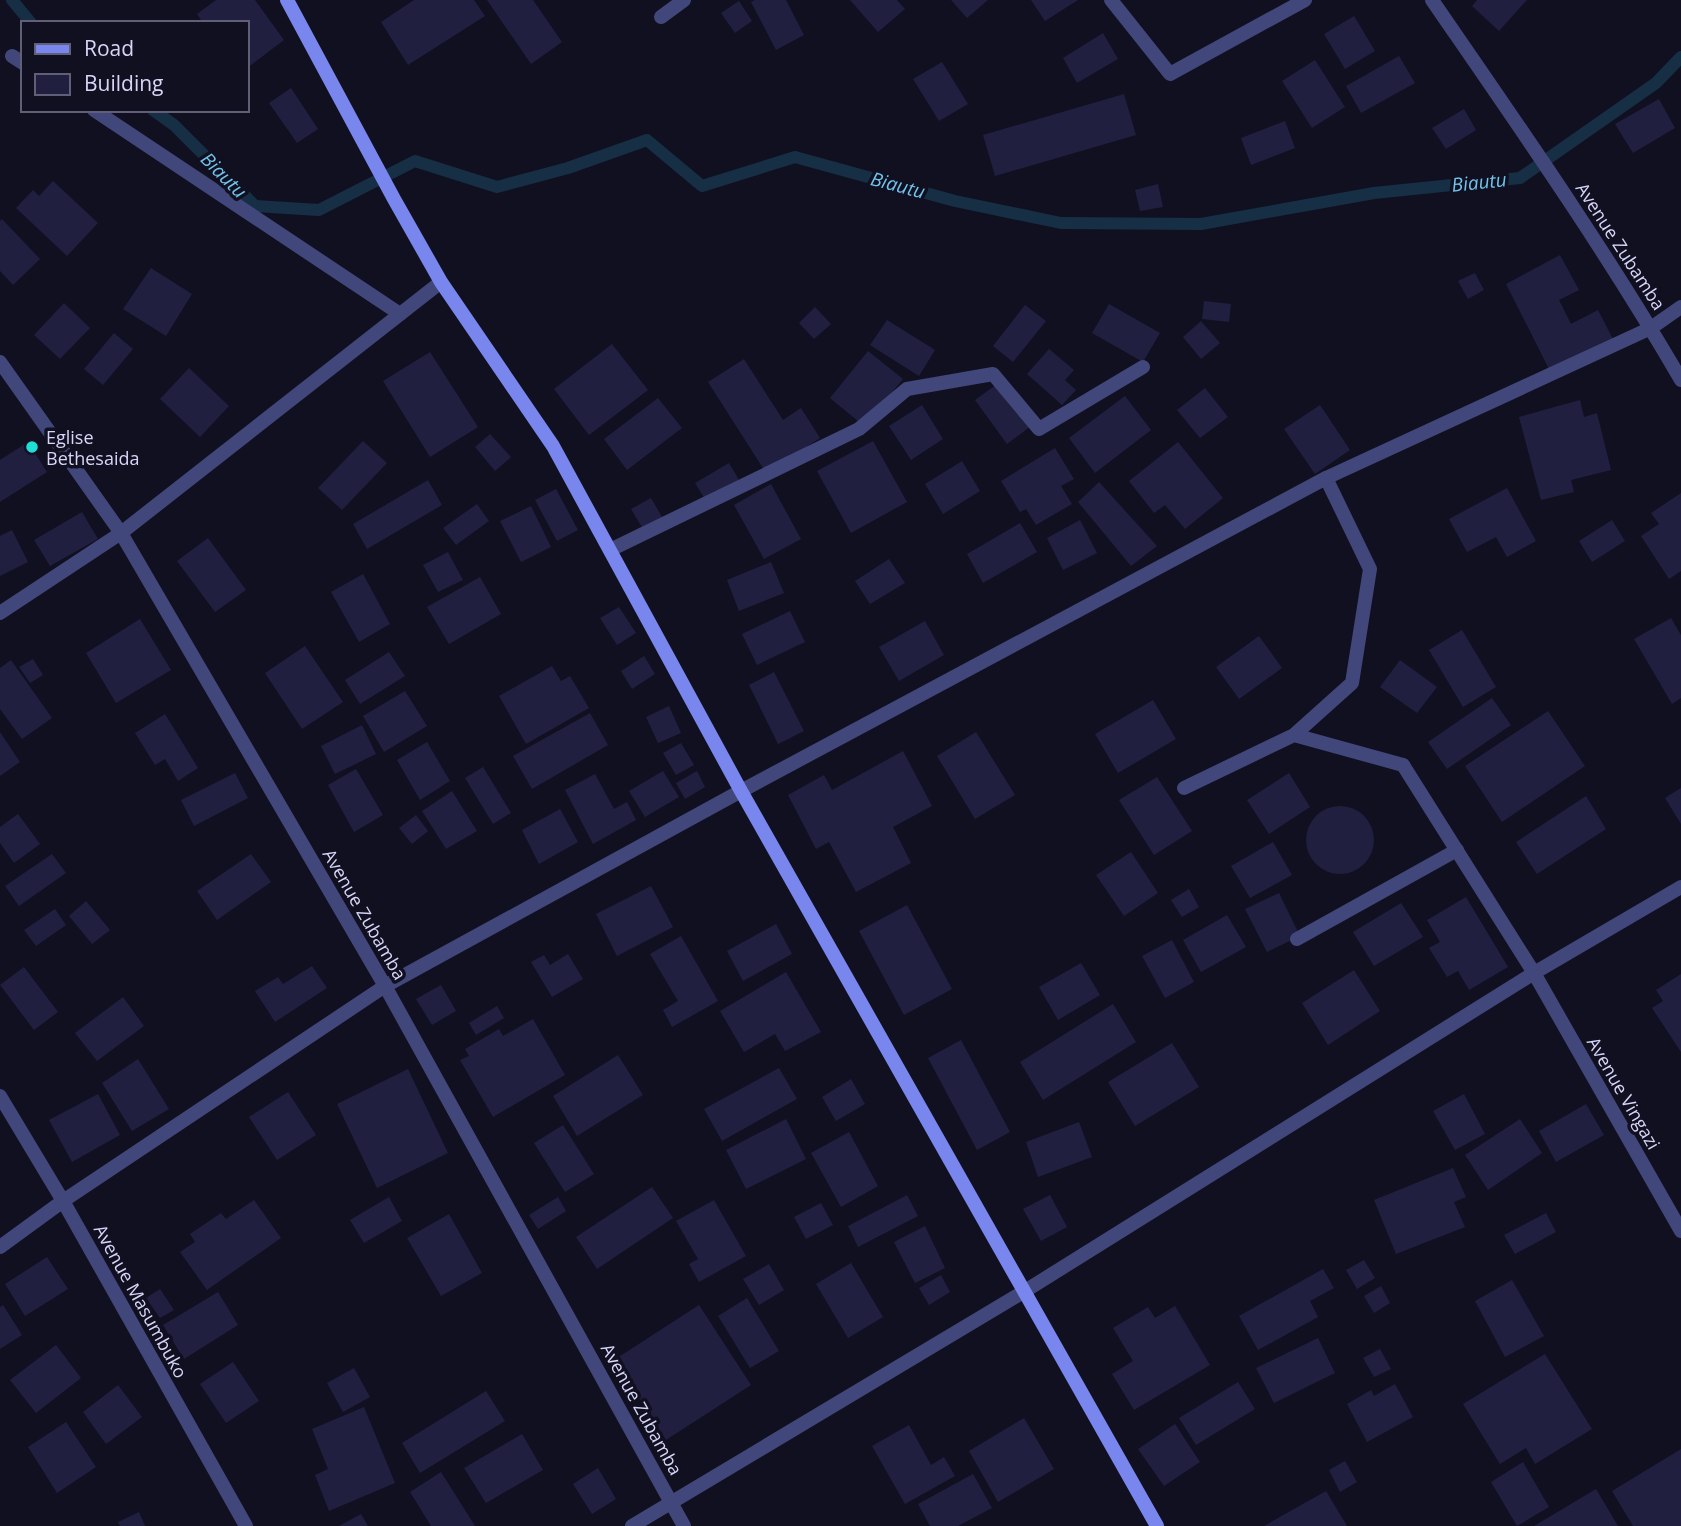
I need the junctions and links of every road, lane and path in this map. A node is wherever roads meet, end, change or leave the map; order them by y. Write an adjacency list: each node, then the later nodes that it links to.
1 (287, 0): 8 (street)
2 (684, 0): 6 (street)
3 (1111, 0): 4 (street)
4 (1304, 0)
5 (1432, 0): 11 (street, Avenue Zubamba)
6 (661, 17)
7 (97, 112): 10 (street)
8 (441, 282): 10 (street); 17 (street)
9 (1681, 307): 11 (street)
10 (400, 314): 16 (street)
11 (1651, 328): 14 (street, Avenue Zubamba); 15 (street)
12 (0, 362): 16 (street, Avenue Zubamba)
13 (1143, 367): 17 (street)
14 (1681, 380)
15 (1326, 478): 19 (street); 21 (street)
16 (121, 533): 18 (street); 26 (street, Avenue Zubamba)
17 (610, 550): 21 (street)
18 (0, 613)
19 (1294, 735): 20 (street); 22 (street, Avenue Vingazi)
20 (1184, 788)
21 (741, 791): 26 (street); 31 (street)
22 (1457, 850): 24 (street); 25 (street, Avenue Vingazi)
23 (1681, 887): 25 (street)
24 (1297, 939)
25 (1534, 973): 29 (street, Avenue Vingazi); 31 (street)
26 (385, 986): 28 (street); 32 (street, Avenue Zubamba)
27 (0, 1096): 28 (street, Avenue Masumbuko)
28 (63, 1201): 30 (street); 33 (street, Avenue Masumbuko)
29 (1681, 1231)
30 (0, 1247)
31 (1025, 1291): 32 (street); 36 (street)
32 (671, 1502): 34 (street); 35 (street, Avenue Zubamba)
33 (246, 1526)
34 (632, 1526)
35 (684, 1526)
36 (1157, 1526)

